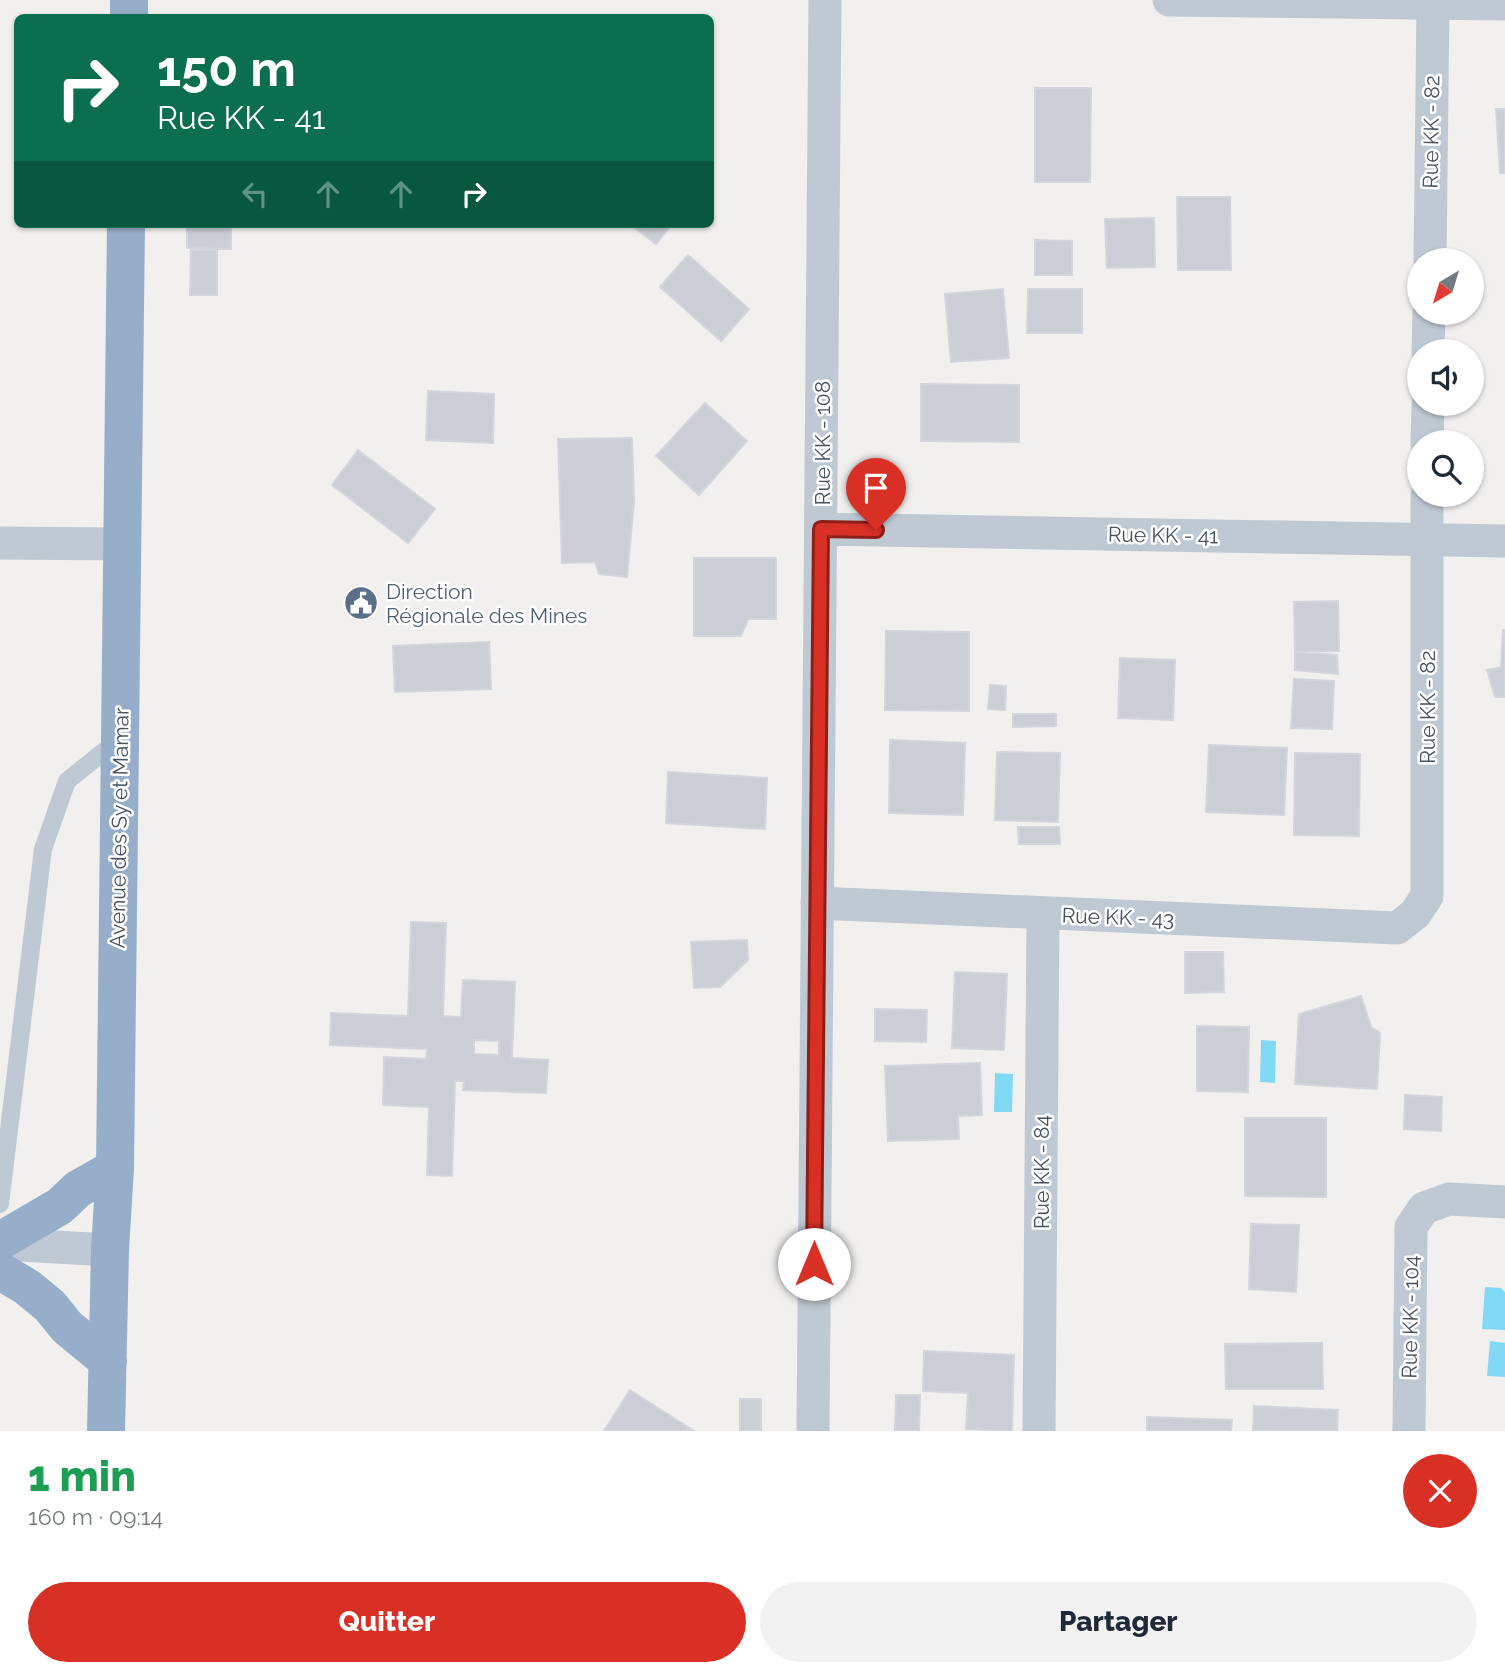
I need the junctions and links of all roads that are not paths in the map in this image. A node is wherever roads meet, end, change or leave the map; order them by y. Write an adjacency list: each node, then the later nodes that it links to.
1 (825, 0): 8 (street, Rue KK - 108)
2 (1169, 0): 3 (street)
3 (1433, 3): 4 (street); 6 (street, Rue KK - 82)
4 (1502, 3)
5 (126, 228): 12 (highway, Avenue des Sy et Mamar)
6 (1430, 248)
7 (1427, 507): 9 (street, Rue KK - 82)
8 (821, 529): 9 (street, Rue KK - 41); 14 (street, Rue KK - 108)
9 (1426, 540): 10 (street, Rue KK - 41); 16 (street, Rue KK - 82)
10 (1505, 541)
11 (0, 543): 12 (street)
12 (122, 544): 13 (highway, Avenue des Sy et Mamar)
13 (120, 739): 17 (highway, Avenue des Sy et Mamar); 19 (lane)
14 (817, 903): 15 (street, Rue KK - 43); 25 (street, Rue KK - 108)
15 (1043, 914): 16 (street, Rue KK - 43); 26 (street, Rue KK - 84)
16 (1415, 914)
17 (115, 1168): 20 (highway); 21 (highway, Avenue des Sy et Mamar)
18 (1505, 1202): 27 (street, Rue KK - 104)
19 (0, 1204)
20 (0, 1243): 21 (street)
21 (109, 1261): 22 (street); 23 (highway, Avenue des Sy et Mamar)
22 (0, 1269): 23 (highway)
23 (108, 1361): 24 (highway, Avenue des Sy et Mamar)
24 (106, 1431)
25 (813, 1431)
26 (1039, 1431)
27 (1409, 1431)

